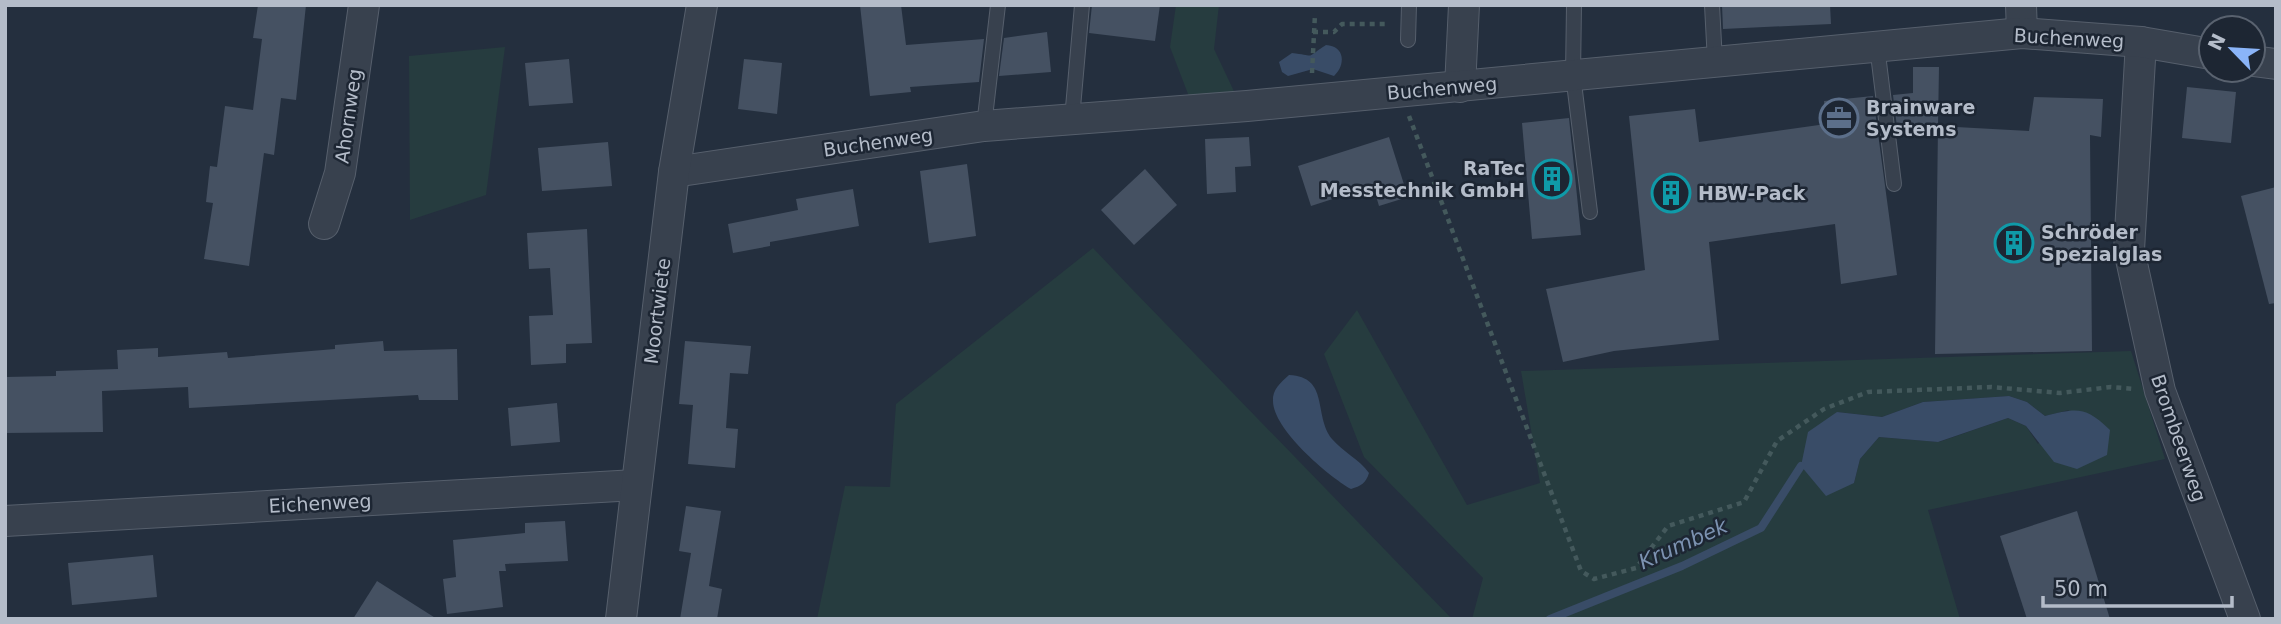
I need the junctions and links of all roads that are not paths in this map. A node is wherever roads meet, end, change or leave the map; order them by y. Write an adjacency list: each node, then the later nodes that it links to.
1 (364, 5): 22 (street, Ahornweg)
2 (702, 5): 19 (street, Moortwiete)
3 (998, 5): 18 (lane)
4 (1082, 5): 17 (lane)
5 (1409, 5): 10 (lane)
6 (1464, 5): 16 (street)
7 (1574, 5): 15 (lane)
8 (1712, 5): 14 (lane)
9 (2021, 19): 11 (street, Buchenweg); 12 (street, Buchenweg)
10 (1408, 40)
11 (2141, 43): 13 (street, Buchenweg); 26 (street, Brombeerweg)
12 (1877, 46): 14 (street, Buchenweg); 20 (lane)
13 (2197, 52)
14 (1715, 62): 15 (street, Buchenweg)
15 (1573, 75): 16 (street, Buchenweg); 21 (lane)
16 (1460, 87): 17 (street, Buchenweg)
17 (1072, 119): 18 (street, Buchenweg)
18 (984, 126): 19 (street, Buchenweg)
19 (674, 172): 23 (street, Moortwiete)
20 (1894, 184)
21 (1590, 212)
22 (324, 224)
23 (636, 485): 24 (street, Eichenweg); 25 (street, Moortwiete)
24 (5, 521)
25 (621, 619)
26 (2245, 619)

